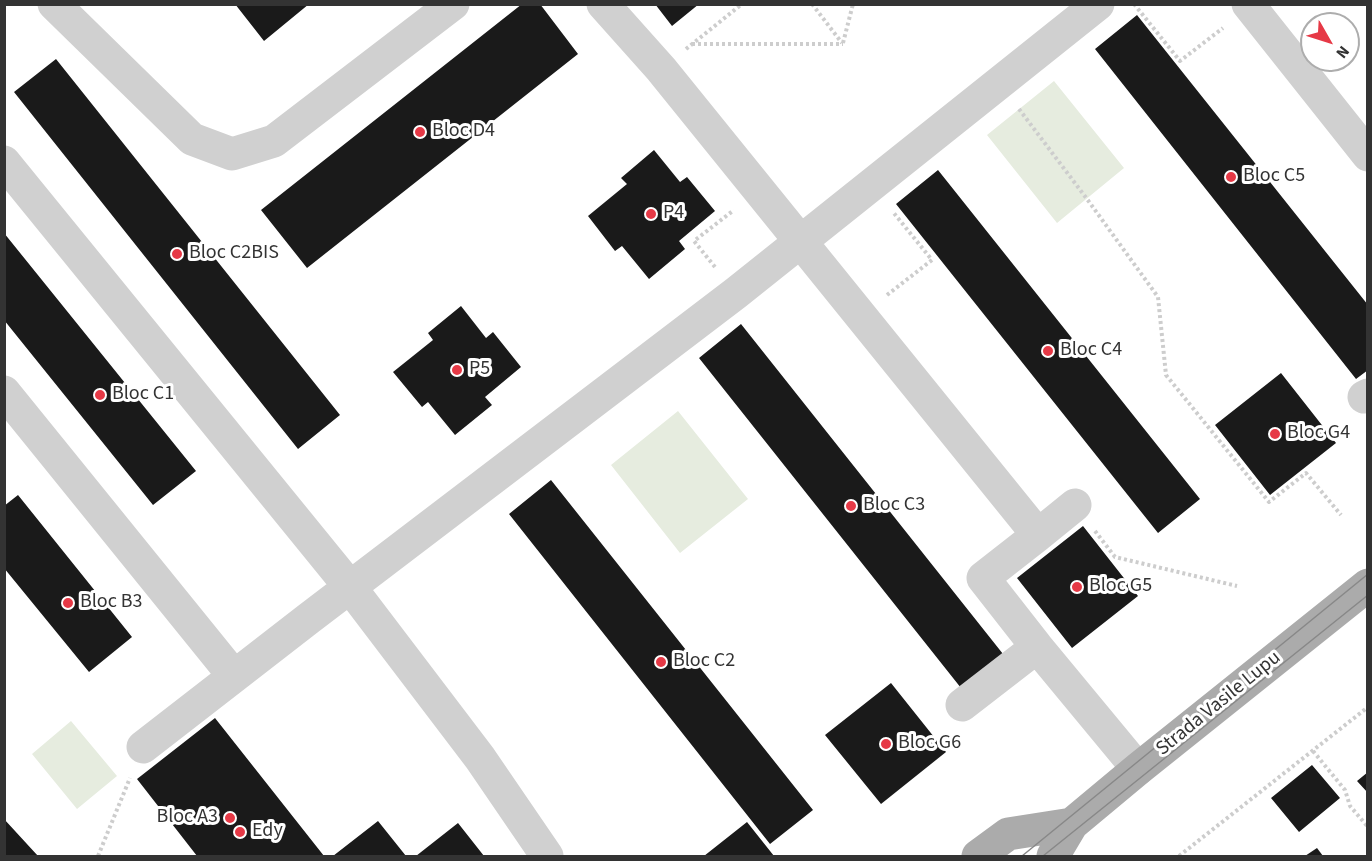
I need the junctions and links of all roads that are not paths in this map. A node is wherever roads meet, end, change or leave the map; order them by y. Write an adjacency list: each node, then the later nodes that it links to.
1 (54, 4): 2 (street)
2 (453, 4)
3 (603, 4): 8 (street)
4 (1098, 4): 8 (street)
5 (1249, 6): 6 (street)
6 (1368, 155)
7 (4, 162): 13 (street)
8 (801, 242): 11 (street); 13 (street)
9 (4, 392): 15 (street)
10 (1075, 505): 11 (street)
11 (1038, 536): 14 (street)
12 (1368, 585): 18 (main road, Strada Vasile Lupu)
13 (350, 587): 15 (street); 20 (street)
14 (1037, 647): 16 (street); 18 (street)
15 (234, 676): 17 (street)
16 (962, 705)
17 (143, 747)
18 (1138, 769): 19 (main road, Strada Vasile Lupu)
19 (1072, 824): 21 (main road); 22 (main road, Strada Vasile Lupu)
20 (547, 856)
21 (978, 856)
22 (1053, 856)

